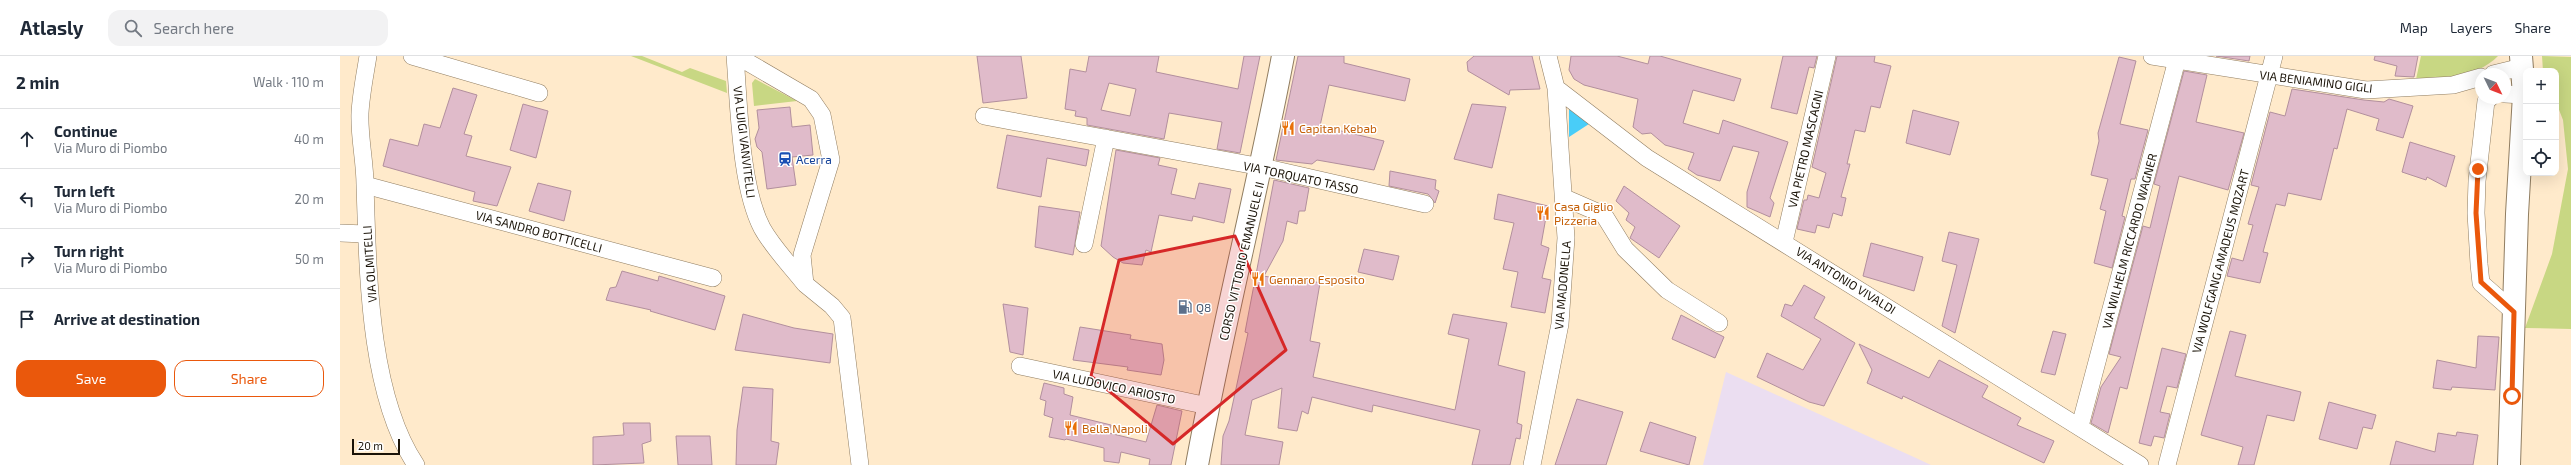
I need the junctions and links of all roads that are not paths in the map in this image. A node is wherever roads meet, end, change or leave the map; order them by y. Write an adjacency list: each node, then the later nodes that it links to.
1 (368, 56): 21 (street, VIA OLMITELLI)
2 (412, 56): 15 (street)
3 (736, 56): 29 (street, VIA LUIGI VANVITELLI); 29 (street, VIA LUIGI VANVITELLI)
4 (1283, 56): 20 (main road, CORSO VITTORIO EMANUELE II)
5 (1548, 56): 14 (street, VIA MADONELLA)
6 (1826, 56): 26 (street, VIA PIETRO MASCAGNI)
7 (2152, 56): 9 (street, VIA BENIAMINO GIGLI)
8 (2274, 56): 12 (street, VIA WOLFGANG AMADEUS MOZART)
9 (2177, 58): 12 (street, VIA BENIAMINO GIGLI); 34 (street, VIA WILHELM RICCARDO WAGNER)
10 (2521, 61): 11 (street); 16 (main road)
11 (2506, 68)
12 (2269, 76): 13 (street, VIA BENIAMINO GIGLI); 40 (street, VIA WOLFGANG AMADEUS MOZART)
13 (2475, 79)
14 (1556, 88): 22 (street, VIA MADONELLA); 26 (street, VIA ANTONIO VIVALDI)
15 (539, 93)
16 (2515, 95): 30 (main road)
17 (2486, 104): 30 (street)
18 (984, 116): 19 (street, VIA TORQUATO TASSO)
19 (1106, 138): 20 (street, VIA TORQUATO TASSO); 27 (street)
20 (1262, 167): 23 (street, VIA TORQUATO TASSO); 33 (main road, CORSO VITTORIO EMANUELE II)
21 (365, 185): 25 (street, VIA OLMITELLI); 28 (street, VIA SANDRO BOTTICELLI)
22 (1565, 198): 31 (street); 38 (street, VIA MADONELLA)
23 (1425, 204)
24 (340, 233): 25 (street)
25 (365, 234): 35 (street, VIA OLMITELLI)
26 (1784, 242): 34 (street, VIA ANTONIO VIVALDI)
27 (1084, 244)
28 (713, 278)
29 (805, 284): 36 (street, VIA LUIGI VANVITELLI)
30 (2514, 312): 41 (main road)
31 (1718, 324)
32 (1020, 366): 33 (street, VIA LUDOVICO ARIOSTO)
33 (1208, 406): 37 (main road, CORSO VITTORIO EMANUELE II)
34 (2080, 426): 39 (street, VIA ANTONIO VIVALDI)
35 (416, 465)
36 (860, 465)
37 (1197, 465)
38 (1532, 465)
39 (2140, 465)
40 (2167, 465)
41 (2509, 465)

